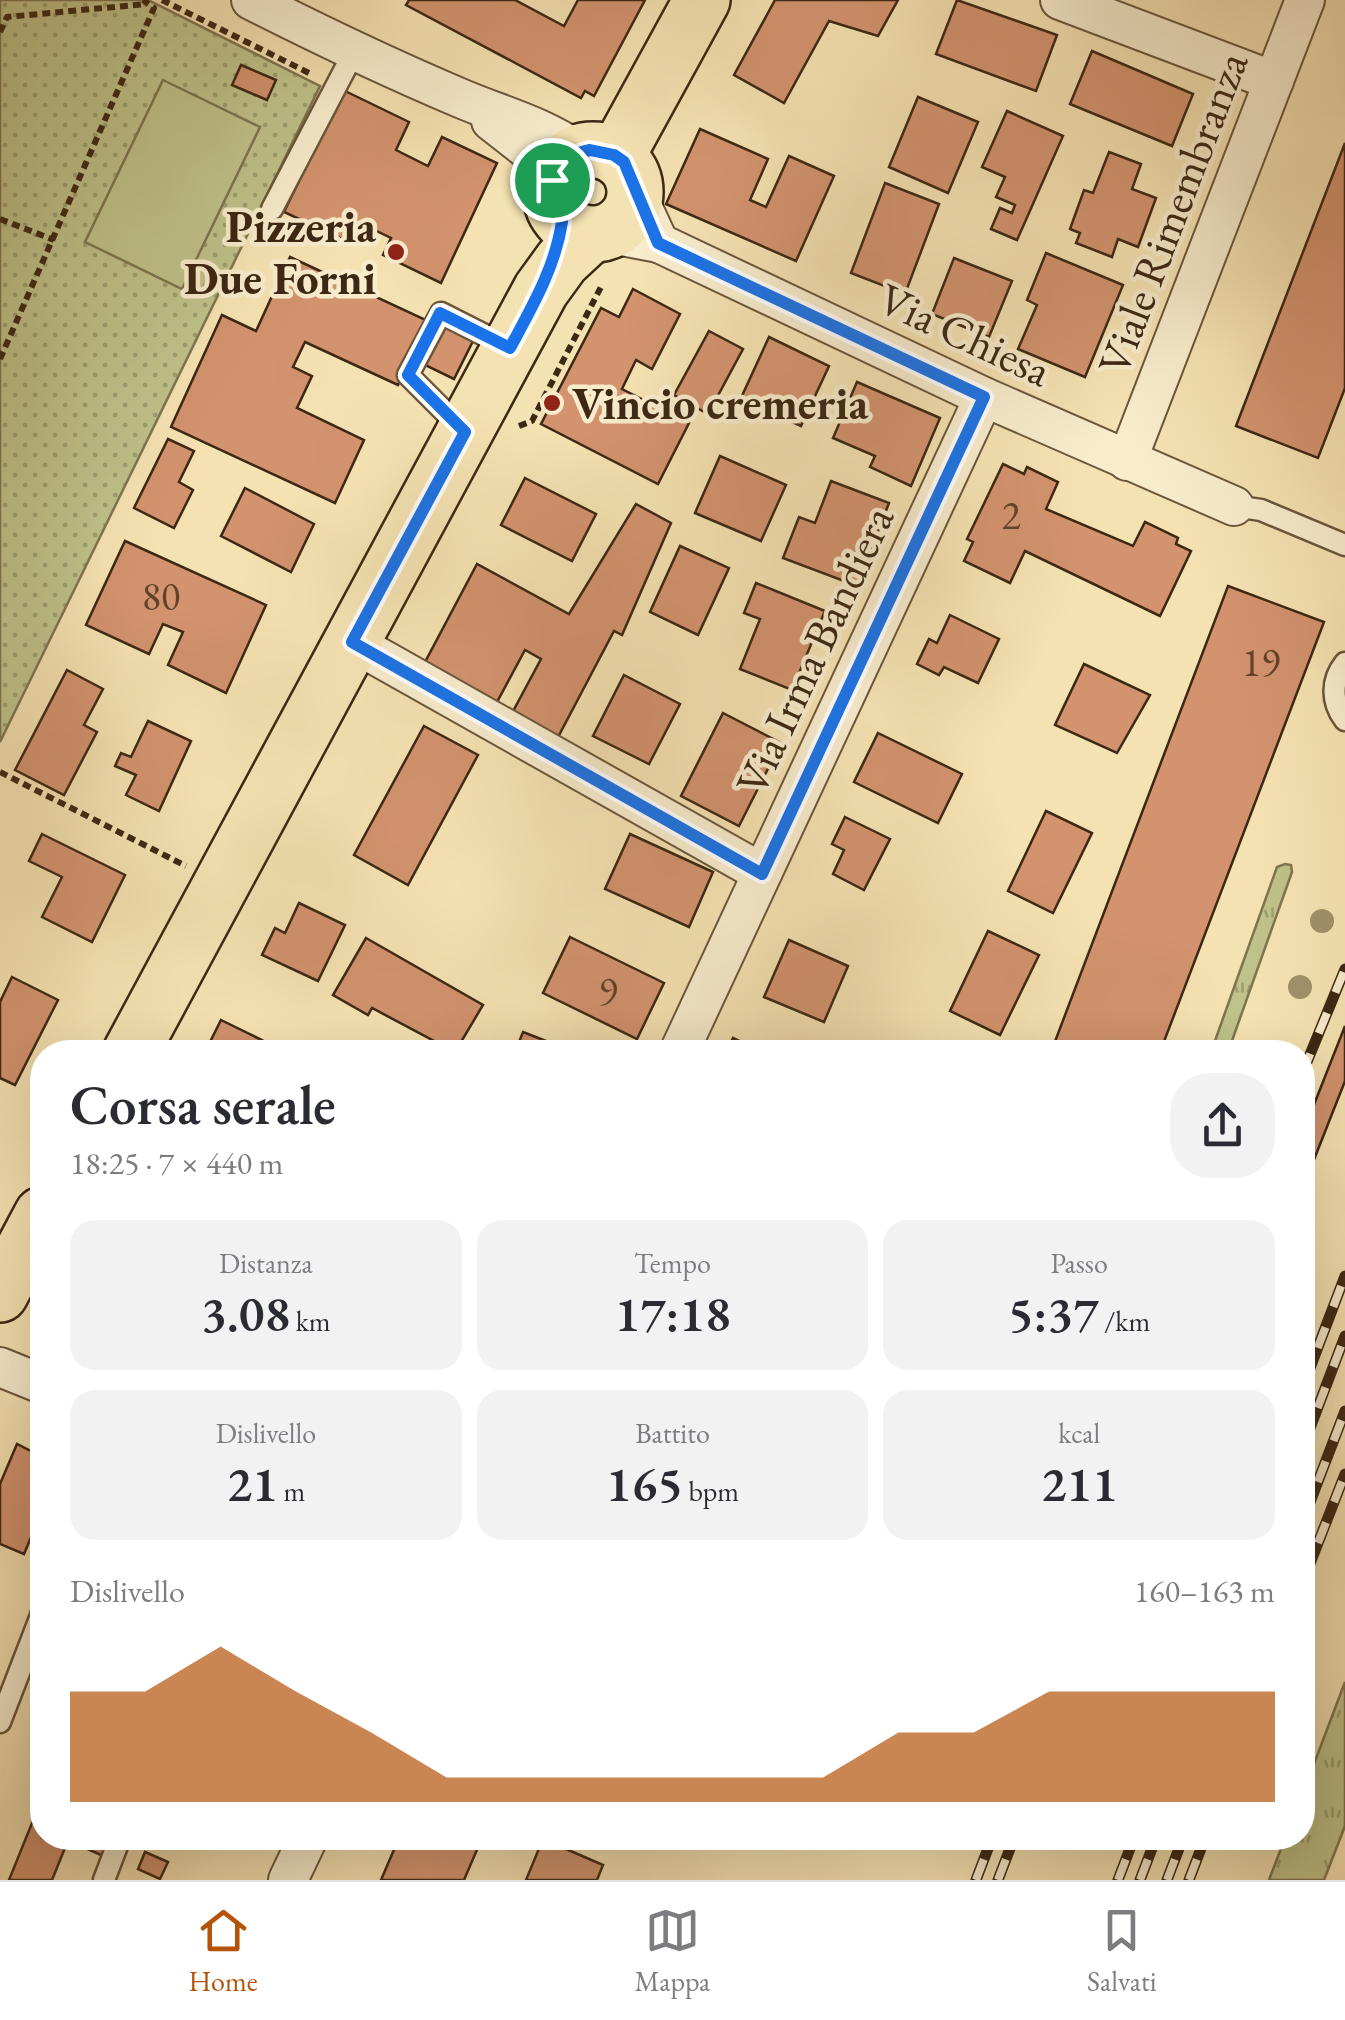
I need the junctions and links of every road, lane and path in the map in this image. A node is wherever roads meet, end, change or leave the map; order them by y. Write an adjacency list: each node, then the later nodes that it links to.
1 (251, 0): 7 (street)
2 (702, 0): 9 (main road)
3 (1060, 0): 8 (street)
4 (1305, 0): 8 (street, Viale Rimembranza)
5 (145, 2): 6 (path); 12 (path)
6 (0, 32)
7 (354, 52): 9 (street); 10 (lane)
8 (1274, 81): 17 (street, Viale Rimembranza)
9 (600, 202): 13 (main road); 15 (street, Via Chiesa)
10 (272, 209)
11 (0, 219): 12 (path)
12 (54, 240): 14 (path)
13 (510, 348): 16 (main road); 16 (lane)
14 (0, 359)
15 (984, 397): 17 (street, Via Chiesa); 25 (street, Via Irma Bandiera)
16 (465, 432): 20 (main road)
17 (1128, 461): 18 (street, Via Chiesa)
18 (1234, 506): 19 (lane)
19 (1345, 545)
20 (352, 642): 25 (street); 26 (main road)
21 (1345, 663): 22 (lane)
22 (1345, 720)
23 (0, 772): 24 (path)
24 (195, 870)
25 (762, 874): 27 (street, Via Irma Bandiera)
26 (136, 1040)
27 (685, 1040)
28 (30, 1238): 29 (main road)
29 (0, 1294)
30 (0, 1366): 31 (street)
31 (30, 1379)
32 (30, 1644): 33 (lane)
33 (0, 1722)
34 (115, 1850): 36 (lane)
35 (302, 1850): 37 (street)
36 (104, 1880)
37 (288, 1880)

